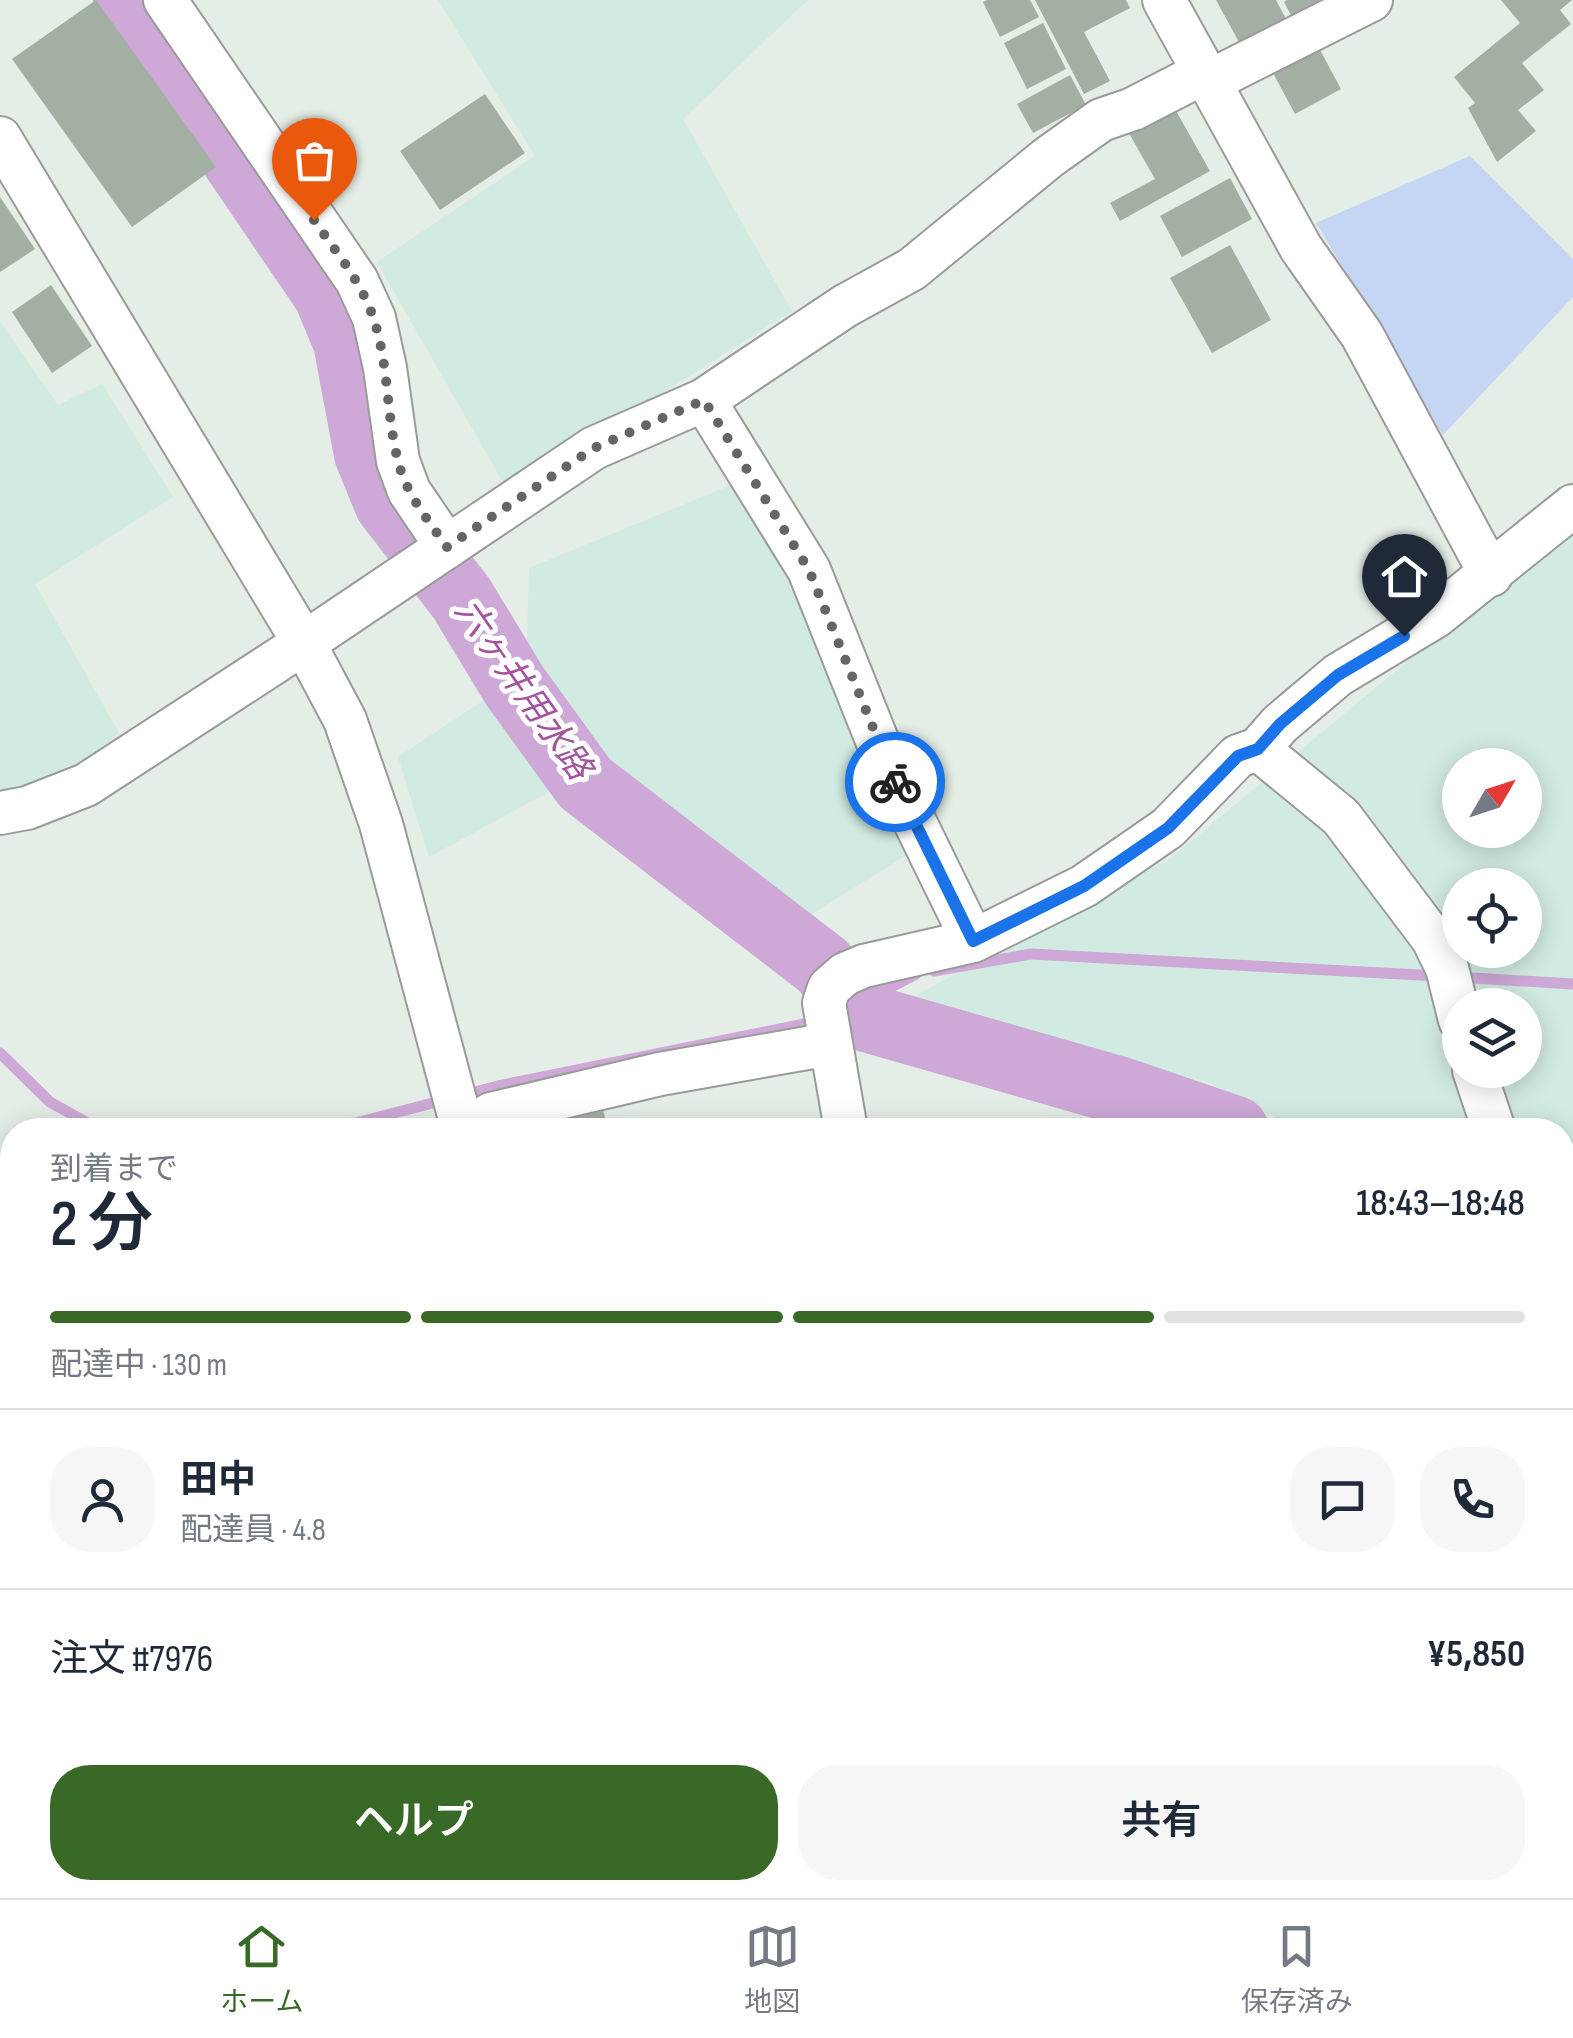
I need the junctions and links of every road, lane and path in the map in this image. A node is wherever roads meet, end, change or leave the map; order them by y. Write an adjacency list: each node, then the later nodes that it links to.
1 (165, 0): 8 (street)
2 (1164, 0): 4 (street)
3 (1370, 0): 4 (street)
4 (1207, 77): 6 (street); 9 (street)
5 (0, 138): 10 (street)
6 (704, 400): 8 (street); 13 (street)
7 (1573, 506): 9 (street)
8 (434, 554): 10 (street)
9 (1491, 575): 11 (street)
10 (304, 644): 12 (street); 17 (street)
11 (1258, 749): 13 (street); 14 (street)
12 (0, 813)
13 (973, 941): 15 (street)
14 (1451, 988)
15 (831, 1009): 17 (street); 18 (street)
16 (1480, 1088): 19 (street)
17 (459, 1112)
18 (845, 1118)
19 (1490, 1118)

